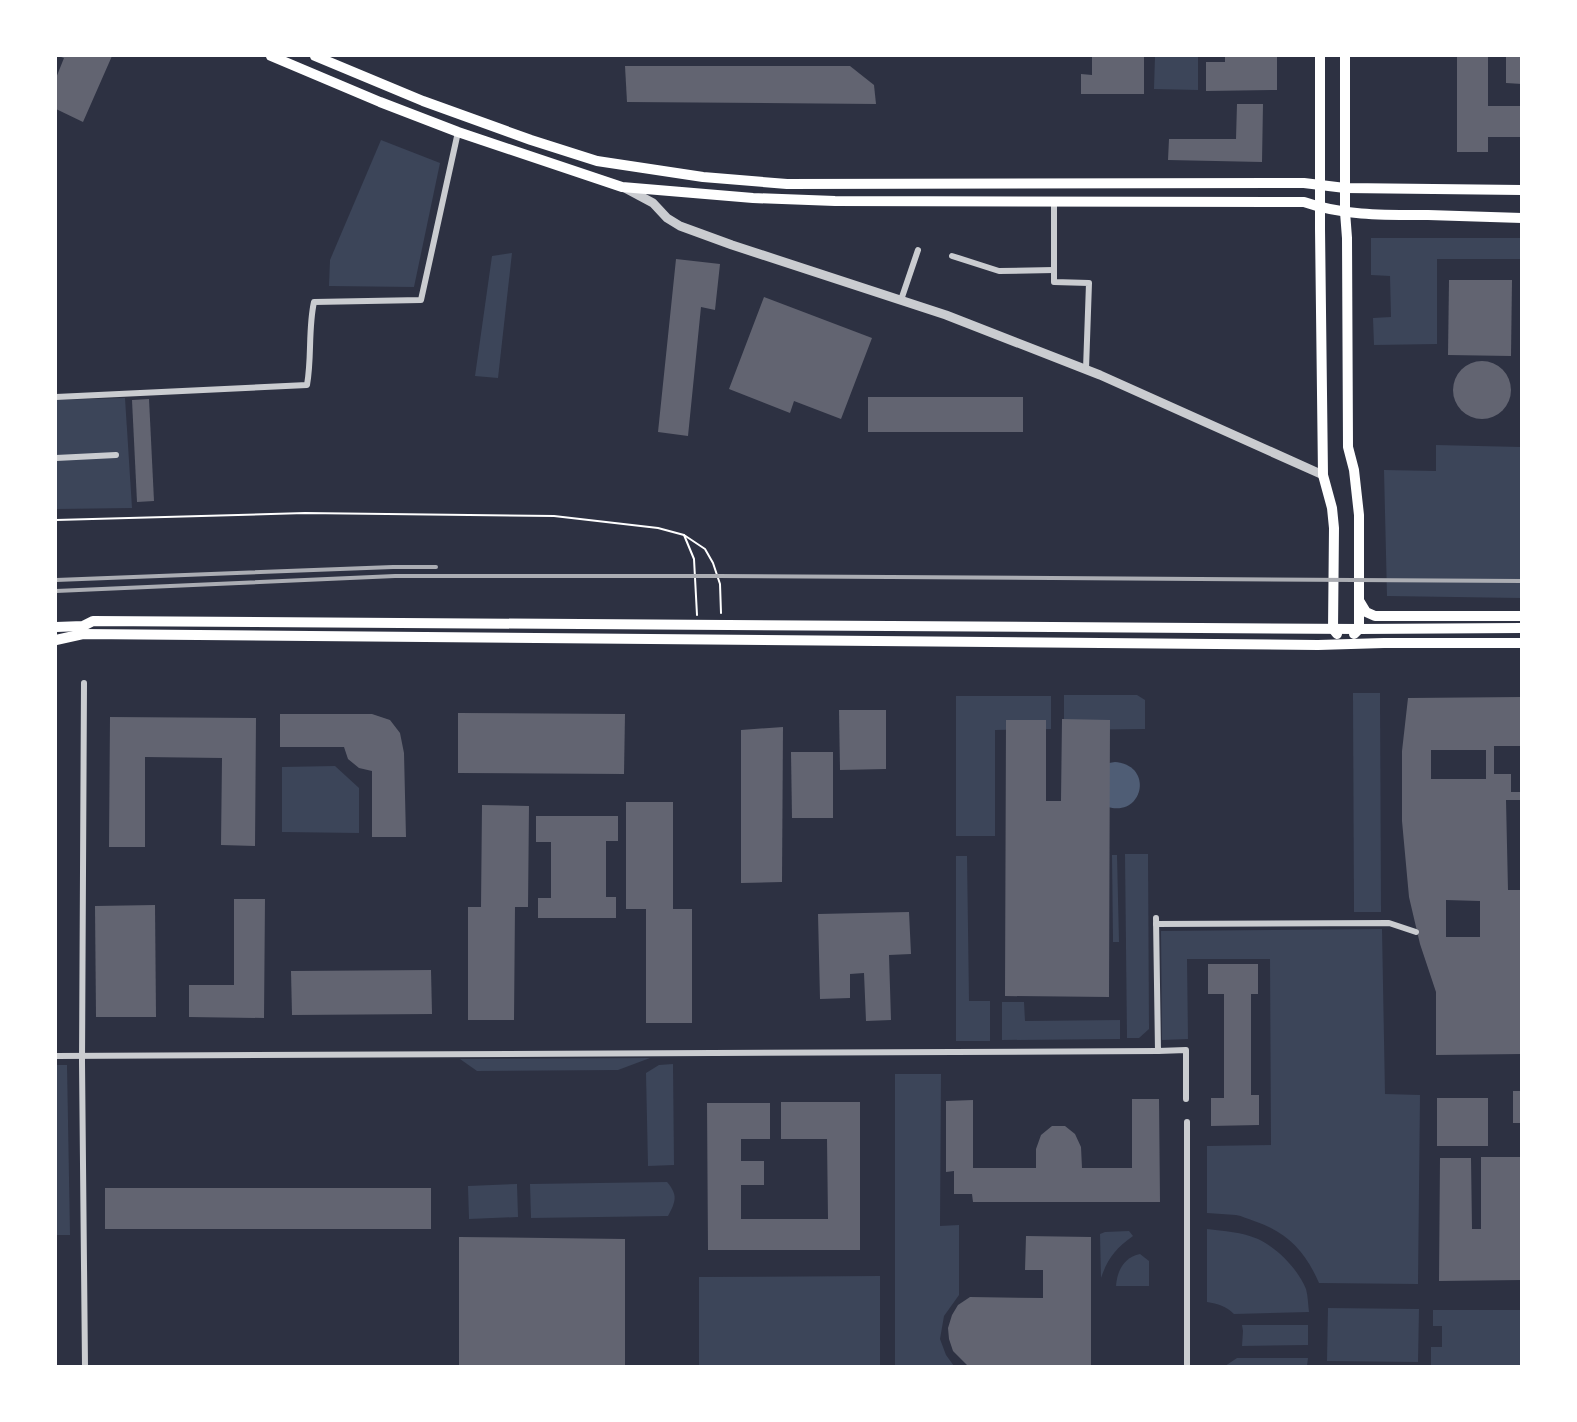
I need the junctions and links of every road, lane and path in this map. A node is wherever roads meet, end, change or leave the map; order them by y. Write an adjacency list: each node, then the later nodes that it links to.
1 (271, 56): 5 (main road)
2 (315, 56): 6 (main road)
3 (1320, 56): 6 (main road)
4 (1345, 56): 8 (main road)
5 (458, 132): 7 (main road); 19 (street)
6 (1320, 184): 8 (main road); 11 (main road)
7 (622, 187): 10 (main road); 17 (street)
8 (1345, 188): 9 (main road); 12 (main road)
9 (1521, 190)
10 (1054, 202): 11 (main road); 16 (street)
11 (1320, 208): 12 (main road); 22 (main road)
12 (1345, 212): 13 (main road); 25 (main road)
13 (1521, 218)
14 (918, 250): 17 (street)
15 (952, 256): 16 (street)
16 (1054, 270): 18 (street)
17 (901, 300): 18 (street)
18 (1086, 369): 22 (street)
19 (56, 397)
20 (116, 455): 21 (street)
21 (56, 458)
22 (1323, 475): 31 (main road)
23 (56, 520): 24 (path)
24 (684, 536): 27 (path); 28 (path)
25 (1359, 602): 26 (main road); 32 (main road)
26 (1521, 616)
27 (722, 619)
28 (697, 624): 29 (main road); 31 (main road)
29 (56, 627)
30 (1521, 628): 32 (main road)
31 (1333, 629): 32 (main road); 35 (main road)
32 (1359, 629): 35 (main road)
33 (56, 640): 35 (main road)
34 (1521, 643): 35 (main road)
35 (1345, 644)
36 (84, 683): 40 (street)
37 (1416, 932): 38 (street)
38 (1158, 1051): 40 (street); 41 (street)
39 (56, 1056): 40 (street)
40 (82, 1056): 43 (street)
41 (1186, 1099)
42 (1187, 1122): 44 (street)
43 (85, 1366)
44 (1187, 1366)

